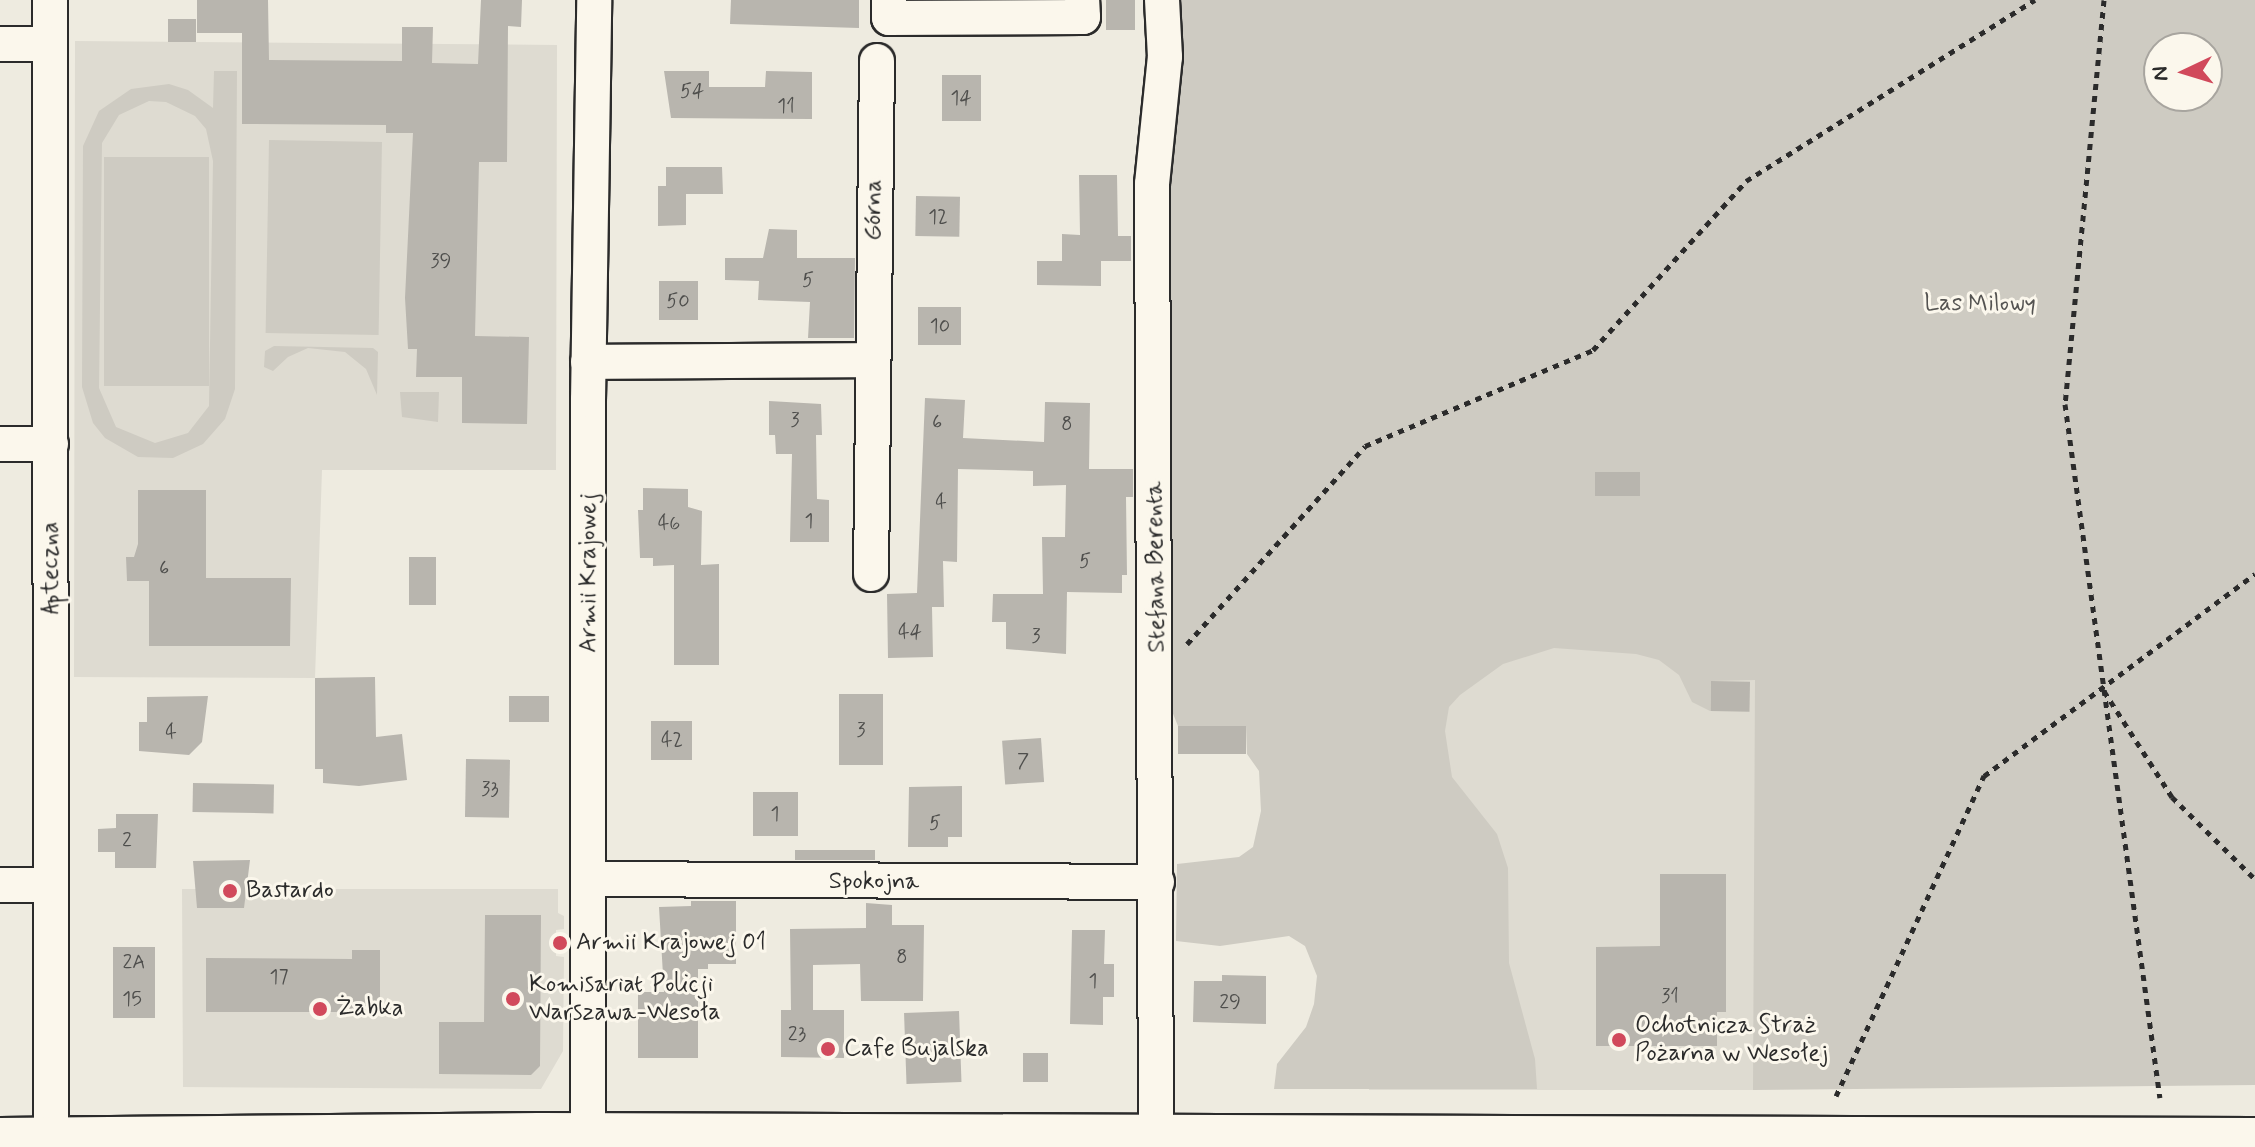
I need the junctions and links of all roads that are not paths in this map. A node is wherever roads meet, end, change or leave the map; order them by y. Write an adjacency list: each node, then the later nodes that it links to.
1 (50, 0): 7 (street, Apteczna)
2 (594, 0): 10 (street, Armii Krajowej)
3 (889, 0): 4 (street)
4 (1082, 0)
5 (1162, 0): 15 (street, Stefana Berenta)
6 (0, 44): 7 (street)
7 (50, 44): 12 (street, Apteczna)
8 (877, 61): 9 (street, Górna)
9 (871, 360): 10 (street); 13 (street, Górna)
10 (588, 362): 14 (street, Armii Krajowej)
11 (0, 444): 12 (street)
12 (51, 444): 17 (street, Apteczna)
13 (871, 574)
14 (590, 879): 15 (street, Spokojna); 22 (street, Armii Krajowej)
15 (1157, 882): 18 (street, Stefana Berenta)
16 (0, 885): 17 (street)
17 (50, 885): 21 (street, Apteczna)
18 (1156, 1134): 20 (street); 22 (street)
19 (0, 1135): 21 (street)
20 (2255, 1135)
21 (40, 1139): 22 (street)
22 (588, 1139)

